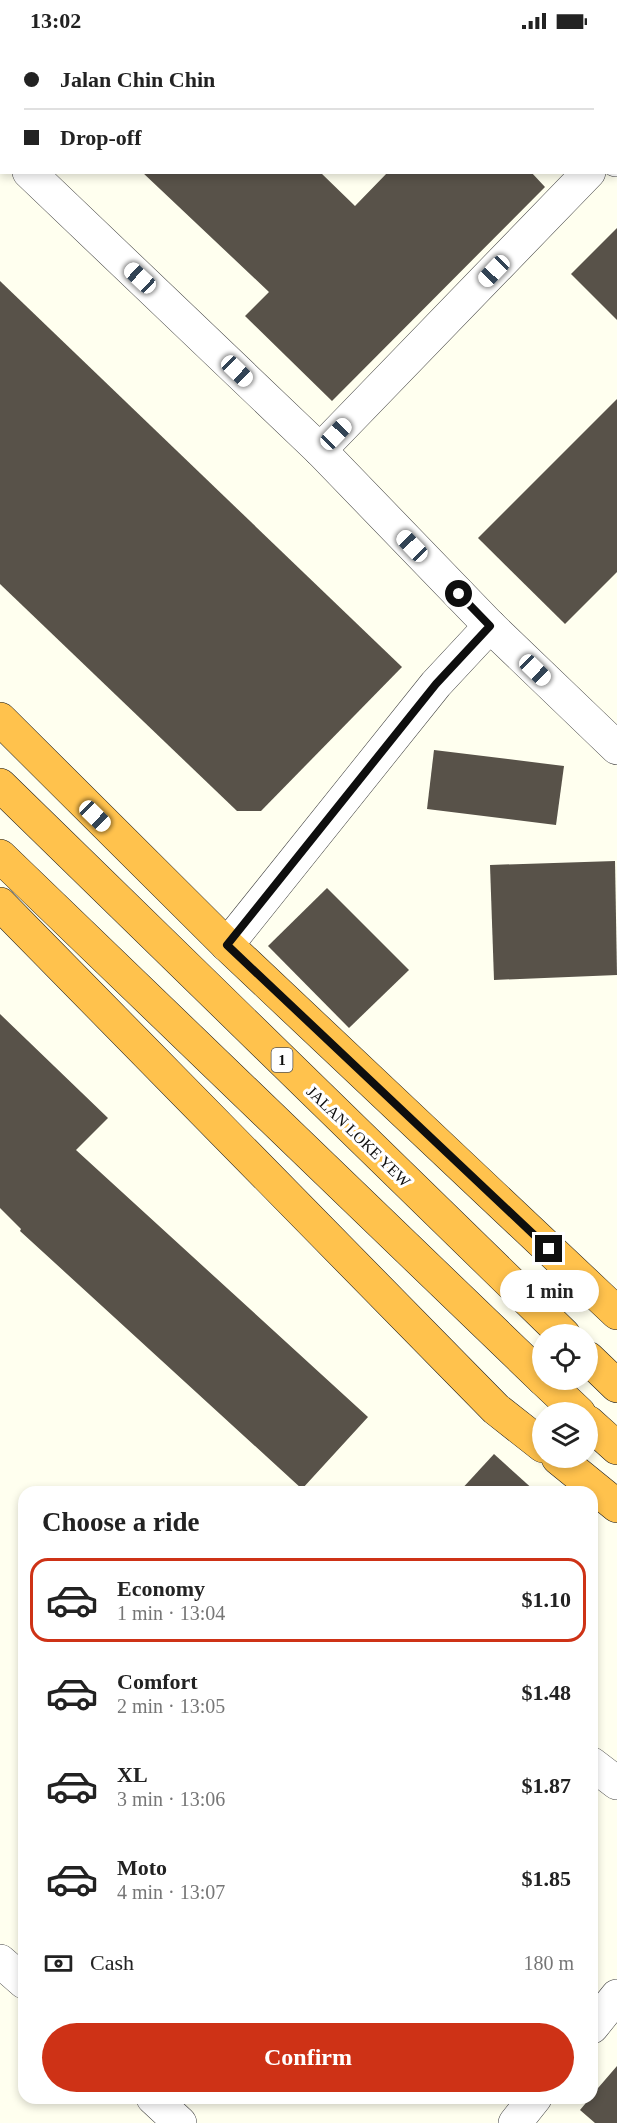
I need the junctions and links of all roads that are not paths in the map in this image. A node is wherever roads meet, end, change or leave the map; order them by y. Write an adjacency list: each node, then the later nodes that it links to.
1 (31, 174): 3 (street)
2 (587, 174): 3 (street)
3 (320, 450): 4 (street)
4 (490, 626): 7 (street); 12 (street)
5 (0, 719): 9 (highway)
6 (0, 737): 9 (highway)
7 (617, 748)
8 (0, 785): 14 (highway, JALAN LOKE YEW / 1)
9 (79, 800): 12 (highway)
10 (0, 856): 15 (highway)
11 (0, 904): 20 (highway)
12 (227, 945): 13 (highway)
13 (617, 1313)
14 (553, 1324)
15 (532, 1367)
16 (598, 1368): 17 (highway)
17 (617, 1386)
18 (555, 1390): 19 (highway)
19 (568, 1402)
20 (532, 1437)
21 (570, 1468): 22 (highway)
22 (592, 1486)
23 (598, 1491): 24 (highway)
24 (617, 1506)
25 (598, 1769): 26 (street)
26 (617, 1783)
27 (0, 1960): 28 (street)
28 (18, 1976)
29 (617, 1996): 30 (street)
30 (598, 2020)
31 (159, 2104): 33 (street)
32 (530, 2104): 34 (street)
33 (180, 2123)
34 (515, 2123)

